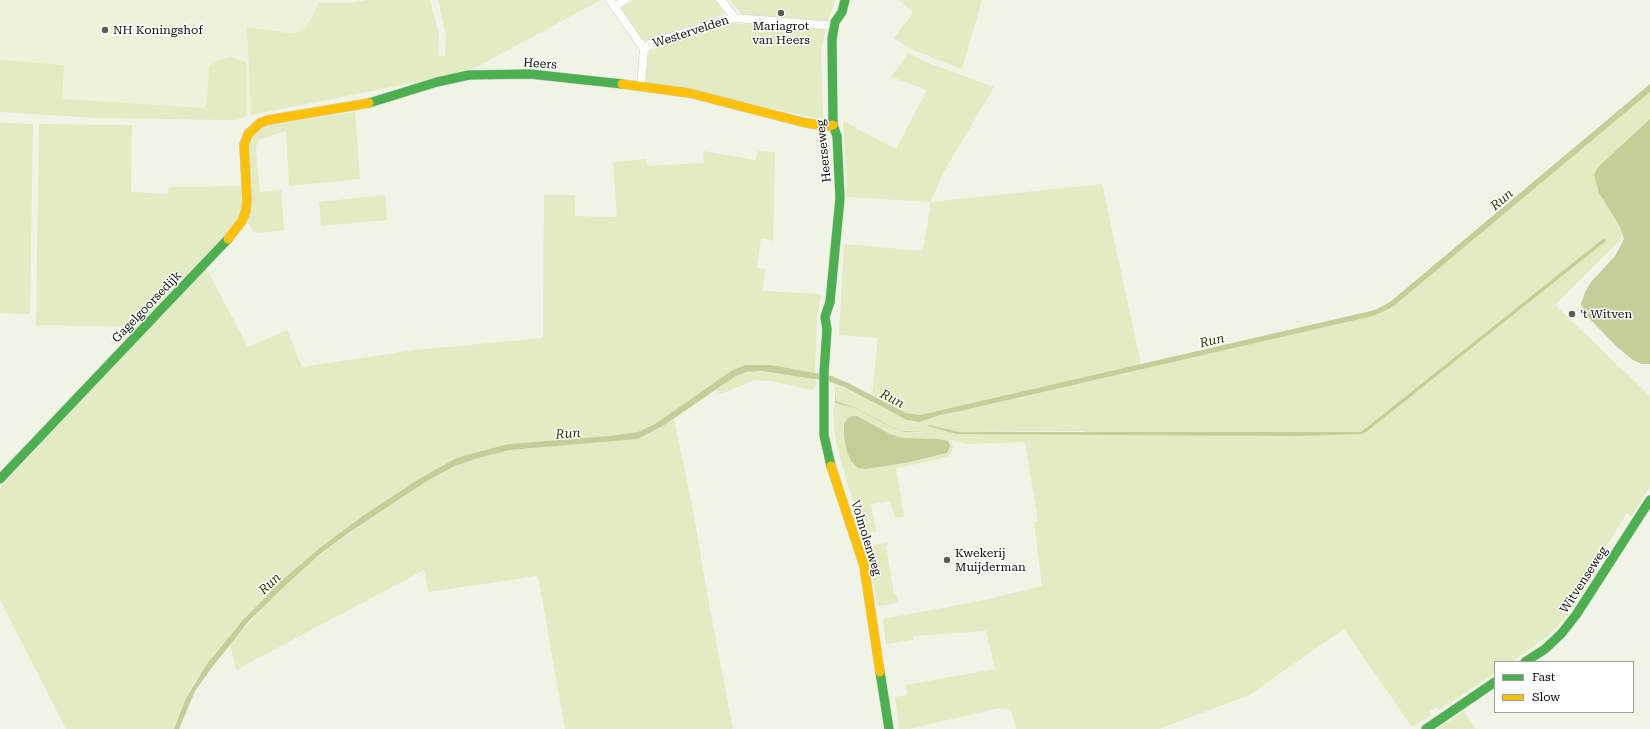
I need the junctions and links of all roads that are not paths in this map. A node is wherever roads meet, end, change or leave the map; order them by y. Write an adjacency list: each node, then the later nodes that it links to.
1 (625, 0): 4 (street, Westervelden)
2 (721, 0): 5 (street)
3 (845, 0): 6 (street, Heerseweg)
4 (612, 4): 7 (street, Westervelden)
5 (735, 18): 6 (street, Westervelden); 7 (street, Westervelden)
6 (834, 26): 9 (street, Heerseweg)
7 (644, 49): 8 (street, Westervelden)
8 (641, 86): 9 (street, Heers); 10 (street, Heers)
9 (832, 125): 11 (street, Heerseweg)
10 (251, 126): 12 (street, Gagelgoorsedijk)
11 (824, 403): 16 (street, Volmolenweg)
12 (0, 479)
13 (1650, 500): 14 (street, Witvenseweg)
14 (1526, 661)
15 (1494, 683): 17 (street)
16 (889, 729)
17 (1426, 729)

